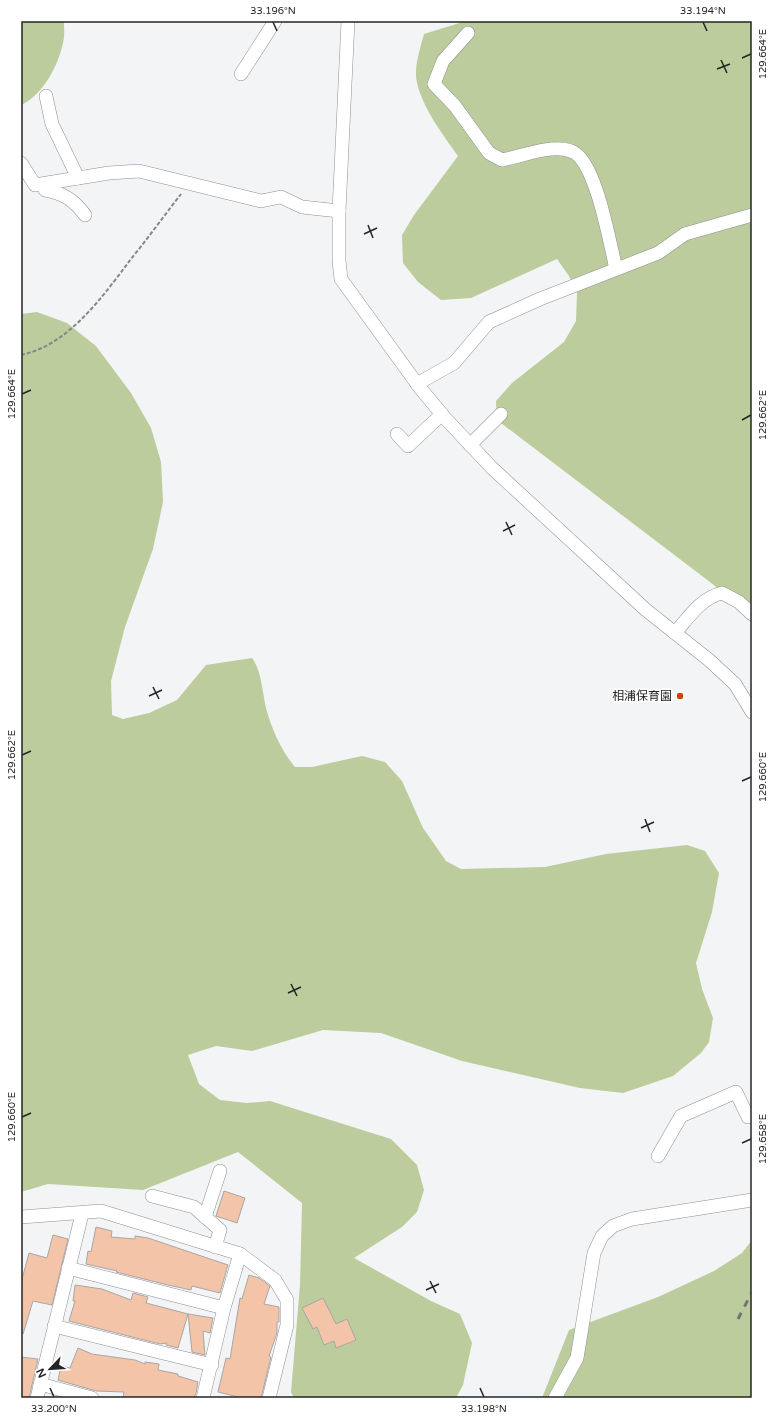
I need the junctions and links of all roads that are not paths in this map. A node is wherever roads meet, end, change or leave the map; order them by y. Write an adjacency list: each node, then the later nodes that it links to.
1 (275, 21): 4 (street)
2 (348, 21): 9 (street)
3 (468, 33): 12 (street)
4 (241, 74)
5 (46, 96): 7 (street)
6 (21, 163): 8 (street)
7 (78, 178): 8 (street); 9 (street)
8 (46, 184): 10 (street)
9 (340, 211): 13 (street)
10 (85, 215)
11 (752, 215): 12 (street)
12 (616, 269): 13 (street)
13 (417, 384): 14 (street)
14 (442, 414): 16 (street); 17 (street)
15 (501, 414): 17 (street)
16 (397, 434)
17 (470, 445): 19 (street)
18 (752, 614): 19 (street)
19 (675, 633): 20 (street)
20 (752, 712)
21 (751, 1120): 22 (street)
22 (658, 1156)
23 (220, 1171): 28 (street)
24 (152, 1196): 28 (street)
25 (752, 1200): 40 (street)
26 (82, 1214): 27 (street); 29 (street); 31 (street)
27 (21, 1217)
28 (205, 1217): 29 (street)
29 (215, 1247): 30 (street)
30 (240, 1254): 32 (street); 39 (street)
31 (68, 1268): 32 (street); 33 (street)
32 (224, 1308): 34 (street)
33 (54, 1326): 34 (street); 35 (street)
34 (212, 1366): 38 (street)
35 (40, 1384): 36 (street); 37 (street)
36 (37, 1398)
37 (92, 1398)
38 (203, 1398)
39 (269, 1398)
40 (555, 1398)

